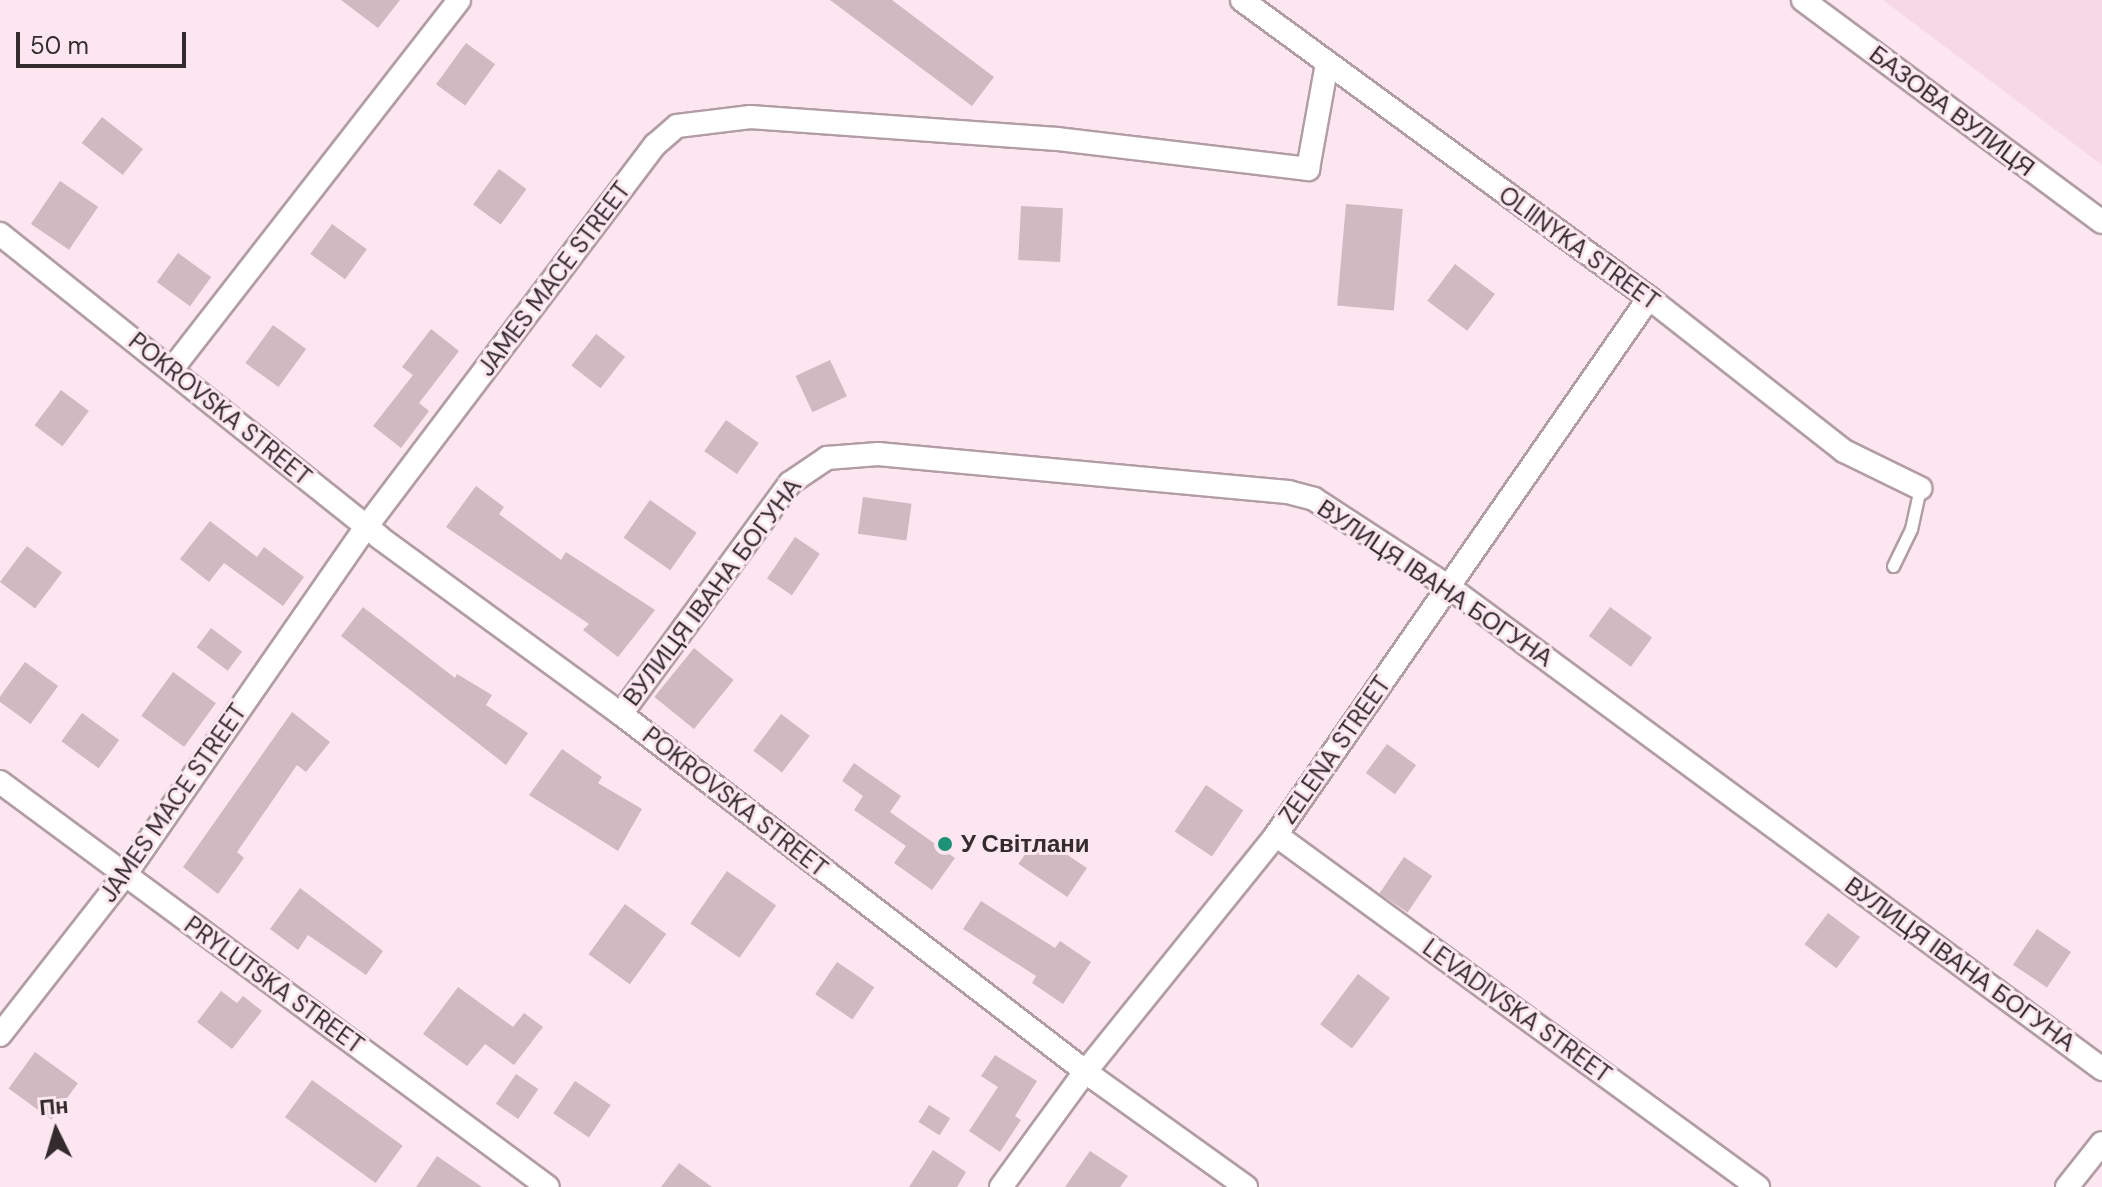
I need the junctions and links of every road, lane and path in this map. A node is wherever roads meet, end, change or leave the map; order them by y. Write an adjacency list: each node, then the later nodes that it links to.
1 (459, 0): 8 (street)
2 (1242, 0): 4 (street, OLIINYKA STREET)
3 (1803, 0): 5 (street, БАЗОВА ВУЛИЦЯ)
4 (1327, 63): 7 (street, OLIINYKA STREET); 10 (street, JAMES MACE STREET)
5 (2102, 222)
6 (0, 234): 8 (street, POKROVSKA STREET)
7 (1649, 298): 9 (street, OLIINYKA STREET); 12 (street, ZELENA STREET)
8 (172, 369): 10 (street, POKROVSKA STREET)
9 (1920, 488): 11 (lane)
10 (366, 527): 13 (street, POKROVSKA STREET); 16 (street, JAMES MACE STREET)
11 (1893, 566)
12 (1449, 587): 13 (street, ВУЛИЦЯ ІВАНА БОГУНА); 15 (street, ZELENA STREET); 18 (street, ВУЛИЦЯ ІВАНА БОГУНА)
13 (621, 714): 19 (street, POKROVSKA STREET)
14 (0, 782): 16 (street, PRYLUTSKA STREET)
15 (1276, 835): 19 (street, ZELENA STREET); 24 (street, LEVADIVSKA STREET)
16 (125, 875): 17 (street, JAMES MACE STREET); 21 (street, PRYLUTSKA STREET)
17 (0, 1035)
18 (2102, 1069)
19 (1085, 1072): 22 (street, ZELENA STREET); 23 (street, POKROVSKA STREET)
20 (2102, 1143): 25 (street)
21 (548, 1187)
22 (1001, 1187)
23 (1246, 1187)
24 (1758, 1187)
25 (2067, 1187)

